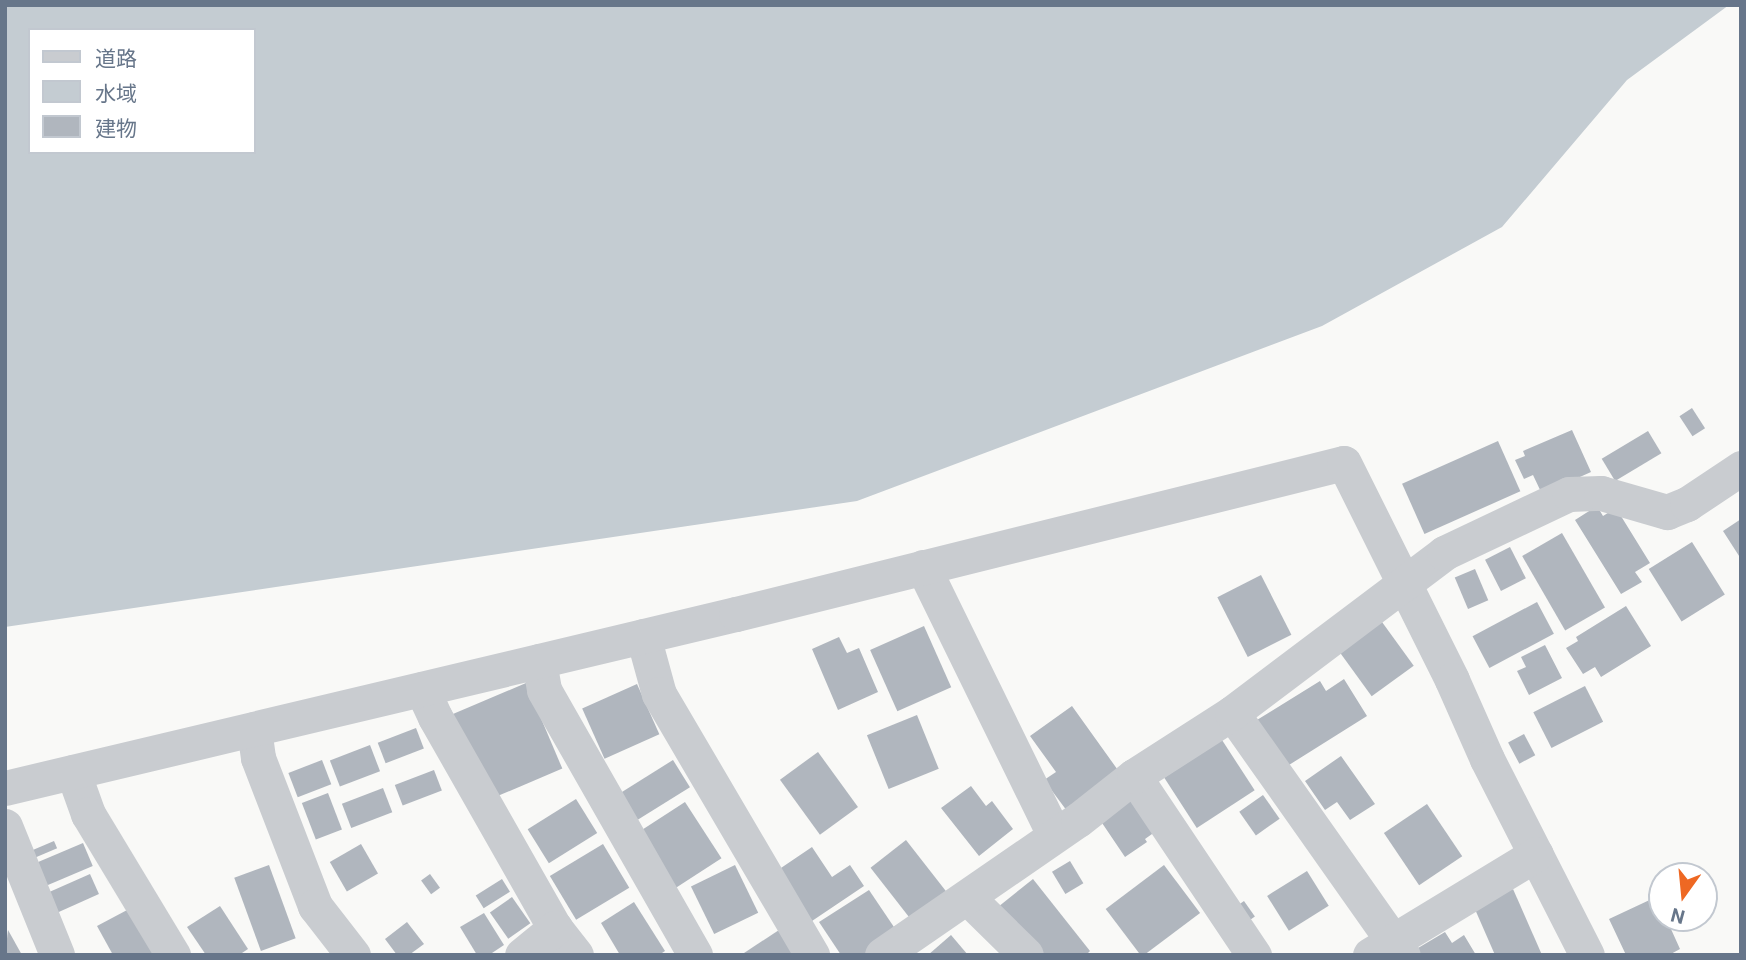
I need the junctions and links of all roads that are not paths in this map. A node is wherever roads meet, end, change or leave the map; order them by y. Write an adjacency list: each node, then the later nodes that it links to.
1 (1741, 468): 3 (street)
2 (923, 567): 3 (street); 4 (street); 13 (street)
3 (1405, 583): 7 (street); 14 (street)
4 (643, 636): 5 (street); 23 (street)
5 (539, 661): 6 (street); 22 (street)
6 (422, 689): 8 (street); 16 (street)
7 (1232, 713): 10 (street); 17 (street)
8 (254, 729): 9 (street); 20 (street)
9 (73, 772): 11 (street); 19 (street)
10 (1134, 775): 13 (street); 26 (street)
11 (5, 788)
12 (5, 826): 18 (street)
13 (1054, 834): 15 (street)
14 (1536, 854): 17 (street); 27 (street)
15 (968, 898): 24 (street); 25 (street)
16 (566, 942): 21 (street)
17 (1389, 950)
18 (57, 955)
19 (173, 955)
20 (354, 955)
21 (522, 955)
22 (695, 955)
23 (812, 955)
24 (882, 955)
25 (1026, 955)
26 (1254, 955)
27 (1587, 955)

